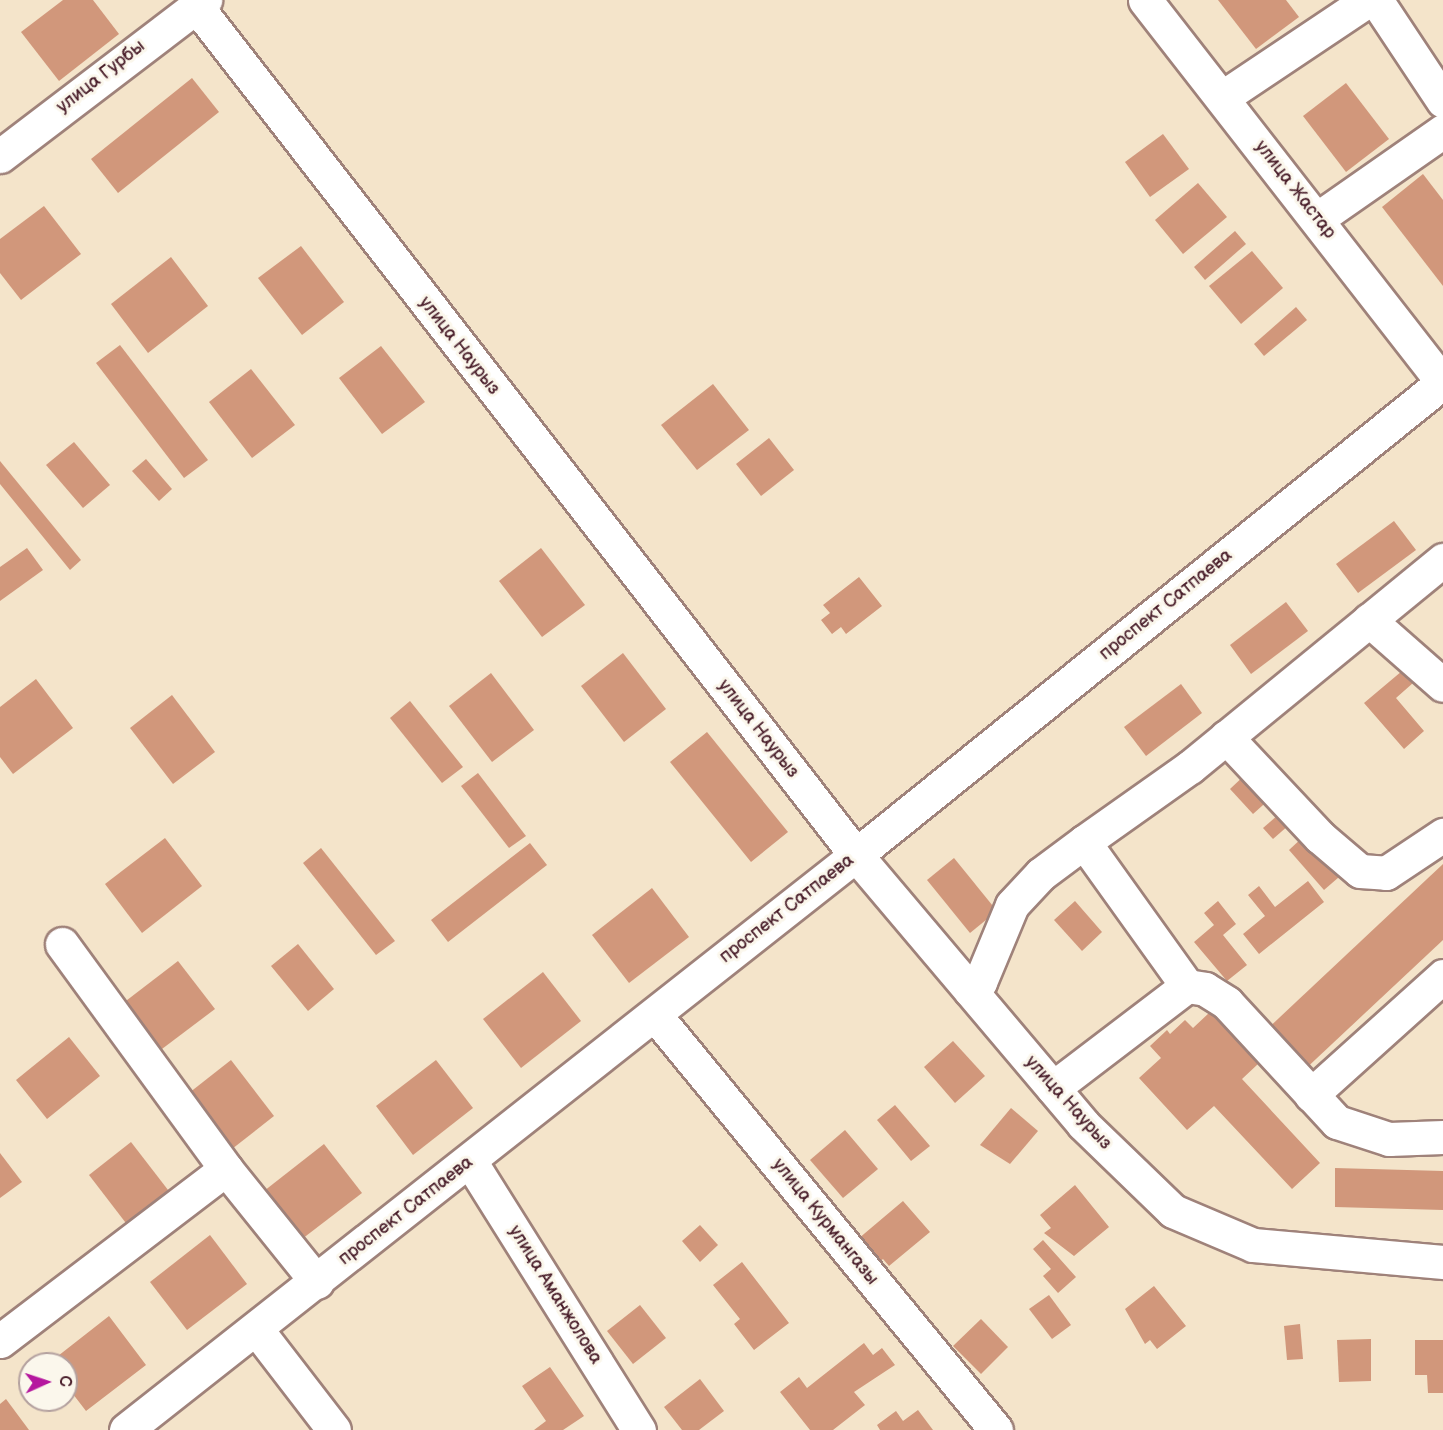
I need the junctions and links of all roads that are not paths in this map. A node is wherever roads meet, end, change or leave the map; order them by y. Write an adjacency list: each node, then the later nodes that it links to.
1 (1145, 0): 5 (street, улица Жастар)
2 (1368, 0): 5 (street)
3 (1376, 0): 6 (street)
4 (201, 3): 8 (street, улица Гурбы); 17 (street, улица Наурыз)
5 (1223, 97): 9 (street, улица Жастар)
6 (1443, 101)
7 (1443, 131): 9 (street)
8 (0, 156)
9 (1317, 219): 10 (street, улица Жастар)
10 (1443, 382): 17 (street, проспект Сатпаева)
11 (1443, 560): 12 (street)
12 (1369, 620): 13 (street); 14 (street)
13 (1443, 685)
14 (1226, 737): 15 (street); 16 (street)
15 (1443, 835)
16 (1084, 842): 20 (street); 21 (street)
17 (856, 855): 21 (street, улица Наурыз); 22 (street, проспект Сатпаева)
18 (62, 944): 27 (street)
19 (1443, 976): 24 (street)
20 (1187, 986): 23 (street); 24 (street)
21 (970, 990): 23 (street, улица Наурыз)
22 (655, 1015): 26 (street, проспект Сатпаева); 35 (street, улица Курмангазы)
23 (1053, 1088): 28 (street, улица Наурыз)
24 (1311, 1095): 25 (street)
25 (1443, 1137)
26 (470, 1161): 29 (street, проспект Сатпаева); 34 (street, улица Аманжолова)
27 (226, 1169): 29 (street); 31 (street)
28 (1443, 1262)
29 (317, 1282): 30 (street, проспект Сатпаева)
30 (257, 1330): 32 (street, проспект Сатпаева); 33 (street)
31 (0, 1341)
32 (126, 1430)
33 (334, 1430)
34 (639, 1430)
35 (996, 1430)

